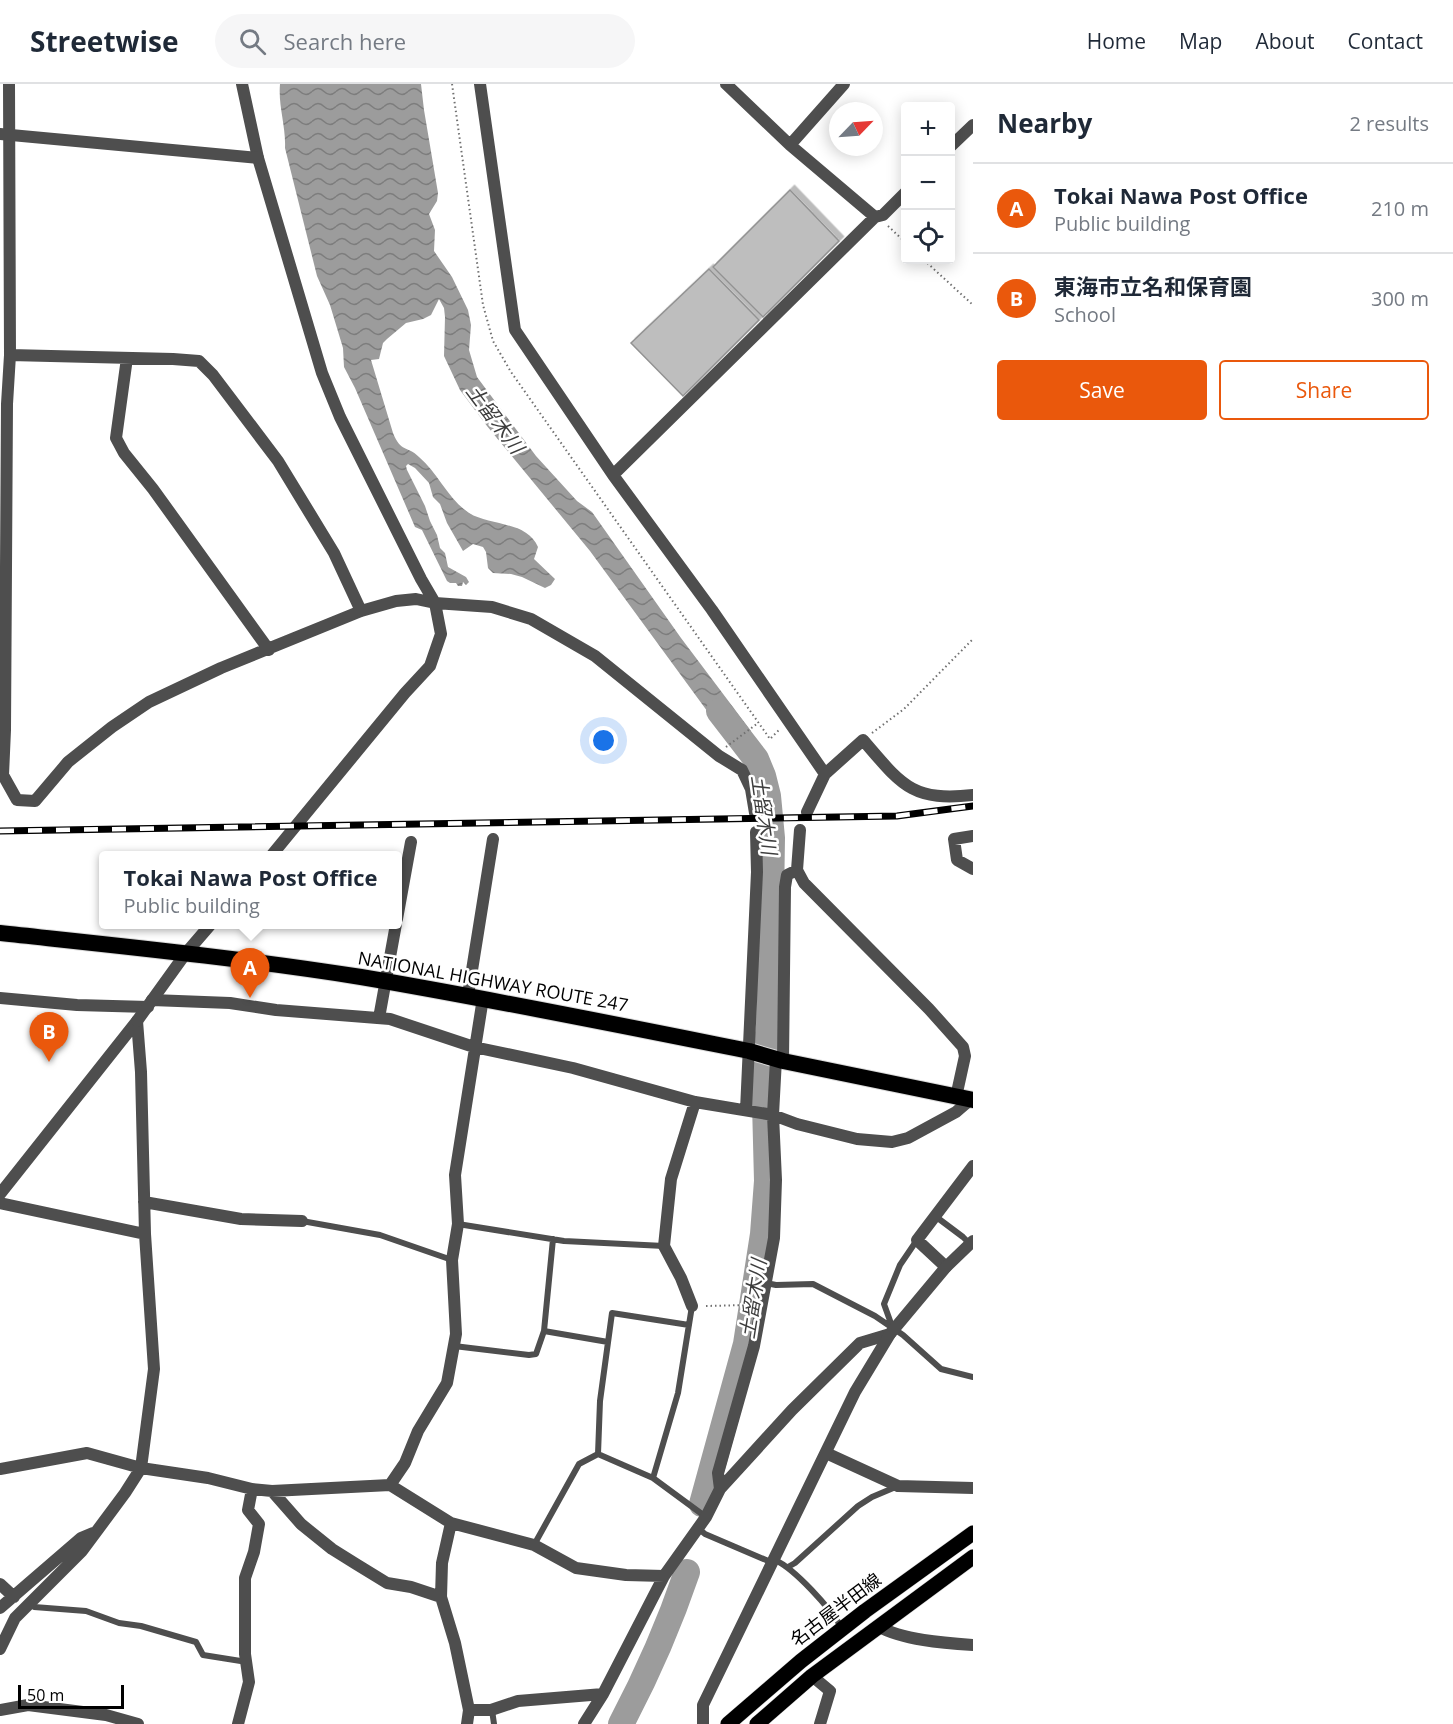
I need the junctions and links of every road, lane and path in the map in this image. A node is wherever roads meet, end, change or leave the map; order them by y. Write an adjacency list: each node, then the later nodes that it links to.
1 (9, 84): 7 (street)
2 (242, 84): 10 (street)
3 (480, 84): 19 (street)
4 (726, 84): 9 (street)
5 (844, 84): 9 (street)
6 (973, 124): 8 (street)
7 (5, 134): 10 (street); 16 (street)
8 (955, 143)
9 (790, 145): 12 (street)
10 (258, 158): 20 (street)
11 (901, 197): 12 (street)
12 (875, 217): 13 (path); 19 (street)
13 (901, 239)
14 (928, 264): 15 (path)
15 (973, 305)
16 (10, 355): 17 (street); 18 (street)
17 (127, 358): 21 (street); 23 (street)
18 (4, 404): 28 (street)
19 (613, 475): 27 (street)
20 (435, 603): 21 (street); 26 (street); 37 (street)
21 (361, 610): 23 (street)
22 (973, 639): 25 (path)
23 (269, 650): 28 (street)
24 (759, 723): 26 (path)
25 (863, 740): 27 (street); 29 (street)
26 (719, 756): 31 (street)
27 (825, 774): 30 (street)
28 (2, 775)
29 (973, 795)
30 (807, 812)
31 (755, 813)
32 (800, 830): 39 (street)
33 (756, 832): 52 (street)
34 (973, 836): 38 (street)
35 (493, 839): 46 (street)
36 (411, 842): 40 (street)
37 (274, 851)
38 (973, 869)
39 (797, 870): 53 (street); 54 (street)
40 (402, 892)
41 (207, 929): 44 (street)
42 (395, 929): 45 (street)
43 (0, 933): 44 (highway, NATIONAL HIGHWAY ROUTE 247)
44 (186, 953): 45 (highway, NATIONAL HIGHWAY ROUTE 247); 48 (street)
45 (385, 982): 46 (highway, NATIONAL HIGHWAY ROUTE 247); 49 (street)
46 (475, 996): 51 (street); 52 (highway, NATIONAL HIGHWAY ROUTE 247)
47 (0, 998): 48 (street)
48 (150, 1004): 49 (street); 50 (street)
49 (379, 1018): 51 (street)
50 (137, 1022): 59 (street); 60 (street)
51 (474, 1047): 55 (street); 64 (street)
52 (751, 1052): 53 (highway, NATIONAL HIGHWAY ROUTE 247); 56 (street)
53 (779, 1060): 54 (highway, NATIONAL HIGHWAY ROUTE 247); 57 (street)
54 (967, 1099): 57 (street)
55 (695, 1102): 56 (street); 69 (street)
56 (748, 1110): 57 (street)
57 (773, 1115): 72 (street)
58 (973, 1166): 62 (street)
59 (0, 1194)
60 (144, 1202): 63 (street); 65 (street)
61 (0, 1203): 65 (street)
62 (935, 1216): 67 (street); 68 (lane)
63 (302, 1221): 70 (lane)
64 (458, 1224): 66 (lane); 70 (street)
65 (145, 1234): 83 (street)
66 (553, 1239): 69 (lane); 76 (lane)
67 (917, 1240): 71 (street); 77 (lane)
68 (971, 1243): 71 (street)
69 (664, 1246): 74 (street)
70 (452, 1260): 79 (street)
71 (946, 1267): 77 (street)
72 (766, 1283): 77 (lane); 90 (street)
73 (744, 1304): 74 (path)
74 (692, 1306): 75 (lane)
75 (689, 1326): 78 (lane); 85 (lane)
76 (544, 1331): 78 (lane); 79 (lane)
77 (892, 1332): 80 (lane); 81 (street); 90 (street)
78 (608, 1342): 82 (lane)
79 (454, 1346): 86 (street)
80 (973, 1377)
81 (826, 1453): 87 (street); 99 (street)
82 (598, 1454): 85 (lane); 97 (lane)
83 (141, 1468): 84 (street); 89 (street); 95 (street)
84 (0, 1469)
85 (653, 1478): 92 (lane)
86 (390, 1485): 91 (street); 93 (street)
87 (898, 1486): 88 (street); 100 (lane)
88 (973, 1488)
89 (252, 1489): 91 (street); 111 (street)
90 (720, 1489): 92 (street)
91 (272, 1491): 104 (street)
92 (706, 1517): 94 (street)
93 (451, 1522): 97 (street); 104 (street)
94 (698, 1528): 99 (lane); 101 (street)
95 (97, 1532): 103 (street); 105 (street)
96 (973, 1533): 108 (main road, 名古屋半田線)
97 (534, 1545): 101 (street)
98 (973, 1557): 107 (main road, 名古屋半田線)
99 (774, 1561): 100 (lane); 122 (street)
100 (788, 1567): 108 (lane)
101 (664, 1576): 113 (street)
102 (0, 1584): 103 (street)
103 (14, 1597): 106 (street)
104 (441, 1597): 115 (street)
105 (30, 1603): 110 (street); 111 (lane)
106 (0, 1608)
107 (878, 1626): 109 (street); 112 (main road, 名古屋半田線)
108 (843, 1628): 123 (main road, 名古屋半田線)
109 (973, 1645)
110 (0, 1649)
111 (247, 1662): 118 (street)
112 (812, 1676): 124 (main road, 名古屋半田線); 125 (street)
113 (603, 1694): 116 (street); 121 (street)
114 (0, 1710): 117 (street)
115 (469, 1710): 116 (street); 119 (street)
116 (491, 1710): 120 (lane)
117 (138, 1724)
118 (238, 1724)
119 (467, 1724)
120 (494, 1724)
121 (584, 1724)
122 (703, 1724)
123 (729, 1724)
124 (757, 1724)
125 (820, 1724)

